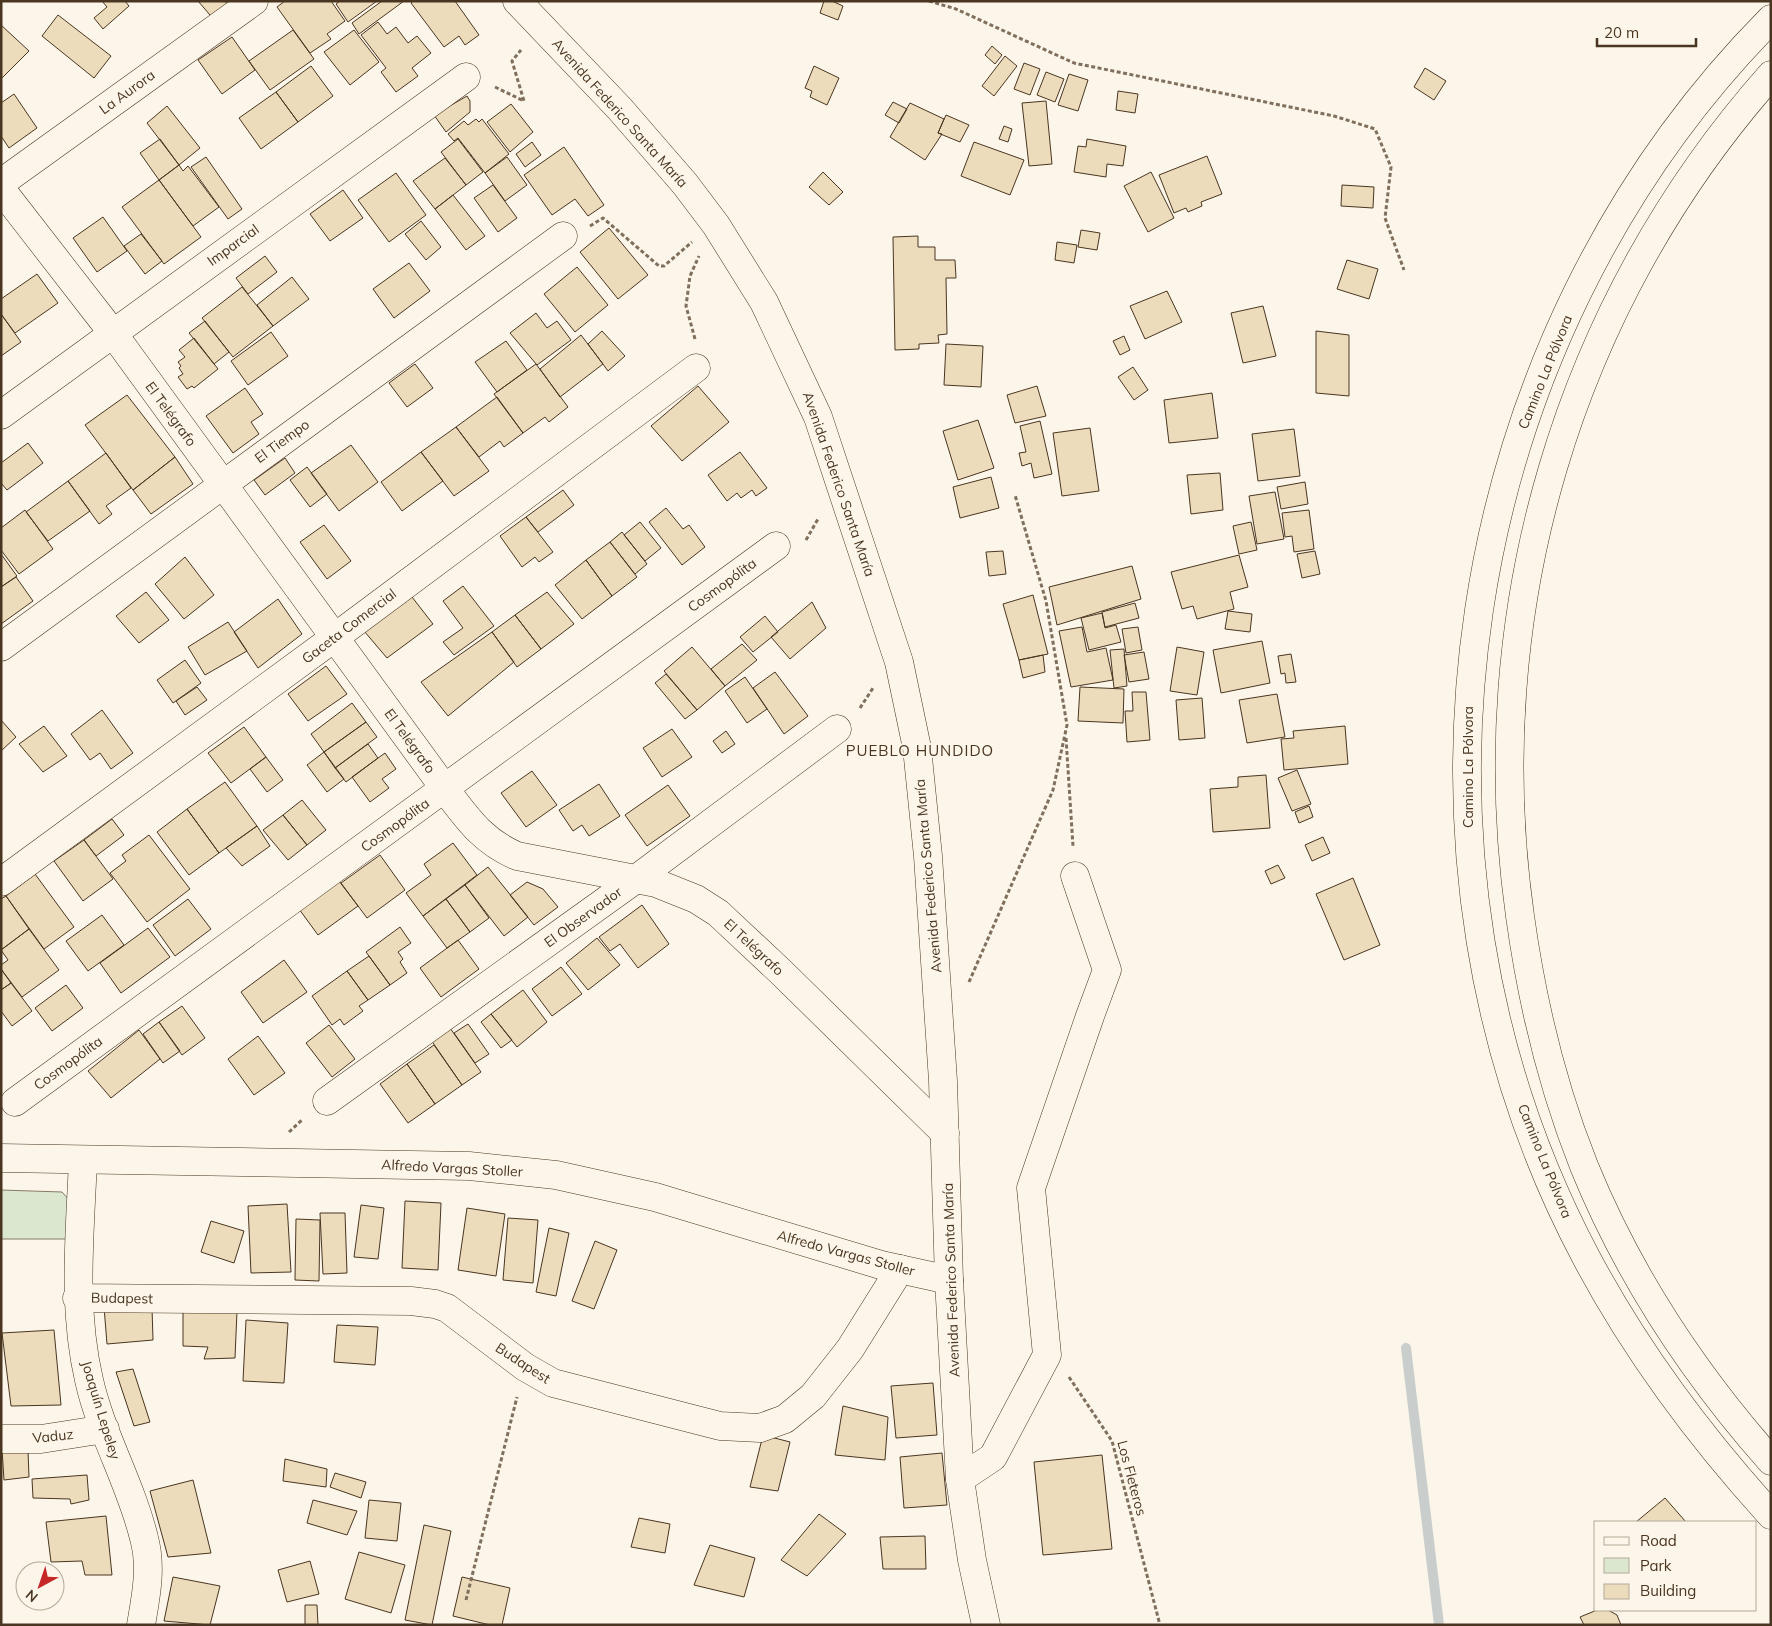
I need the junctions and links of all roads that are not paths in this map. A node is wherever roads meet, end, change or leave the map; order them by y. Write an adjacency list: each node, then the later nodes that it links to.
1 (254, 1): 6 (main road, La Aurora)
2 (517, 1): 23 (main road, Avenida Federico Santa María)
3 (1771, 19): 33 (main road, Camino La Pólvora)
4 (1771, 75): 31 (main road)
5 (478, 81): 9 (main road, Imparcial)
6 (1, 183)
7 (1, 189): 9 (main road, El Telégrafo)
8 (563, 236): 12 (main road, El Tiempo)
9 (112, 332): 11 (main road, Imparcial); 12 (main road, El Telégrafo)
10 (696, 354): 14 (main road, Gaceta Comercial)
11 (1, 415)
12 (222, 484): 14 (main road, El Telégrafo); 15 (main road, El Tiempo)
13 (776, 546): 17 (main road, Cosmopólita)
14 (334, 638): 17 (main road, El Telégrafo); 20 (main road, Gaceta Comercial)
15 (1, 647)
16 (837, 729): 19 (main road, El Observador)
17 (445, 789): 19 (main road, El Telégrafo); 21 (main road, Cosmopólita)
18 (1075, 876): 32 (main road)
19 (636, 879): 22 (main road, El Observador); 23 (main road, El Telégrafo)
20 (1, 882)
21 (15, 1102)
22 (317, 1108)
23 (945, 1133): 27 (main road, Avenida Federico Santa María)
24 (1, 1158): 25 (main road, Alfredo Vargas Stoller)
25 (83, 1160): 26 (main road, Alfredo Vargas Stoller); 28 (main road, Joaquín Lepeley)
26 (900, 1269): 27 (main road, Alfredo Vargas Stoller); 28 (main road, Budapest)
27 (949, 1280): 32 (main road, Avenida Federico Santa María)
28 (77, 1298): 29 (main road, Joaquín Lepeley)
29 (105, 1429): 30 (main road, Vaduz); 34 (main road, Joaquín Lepeley)
30 (1, 1439)
31 (1771, 1461)
32 (960, 1479): 35 (main road, Avenida Federico Santa María)
33 (1771, 1515)
34 (141, 1625)
35 (986, 1625)

